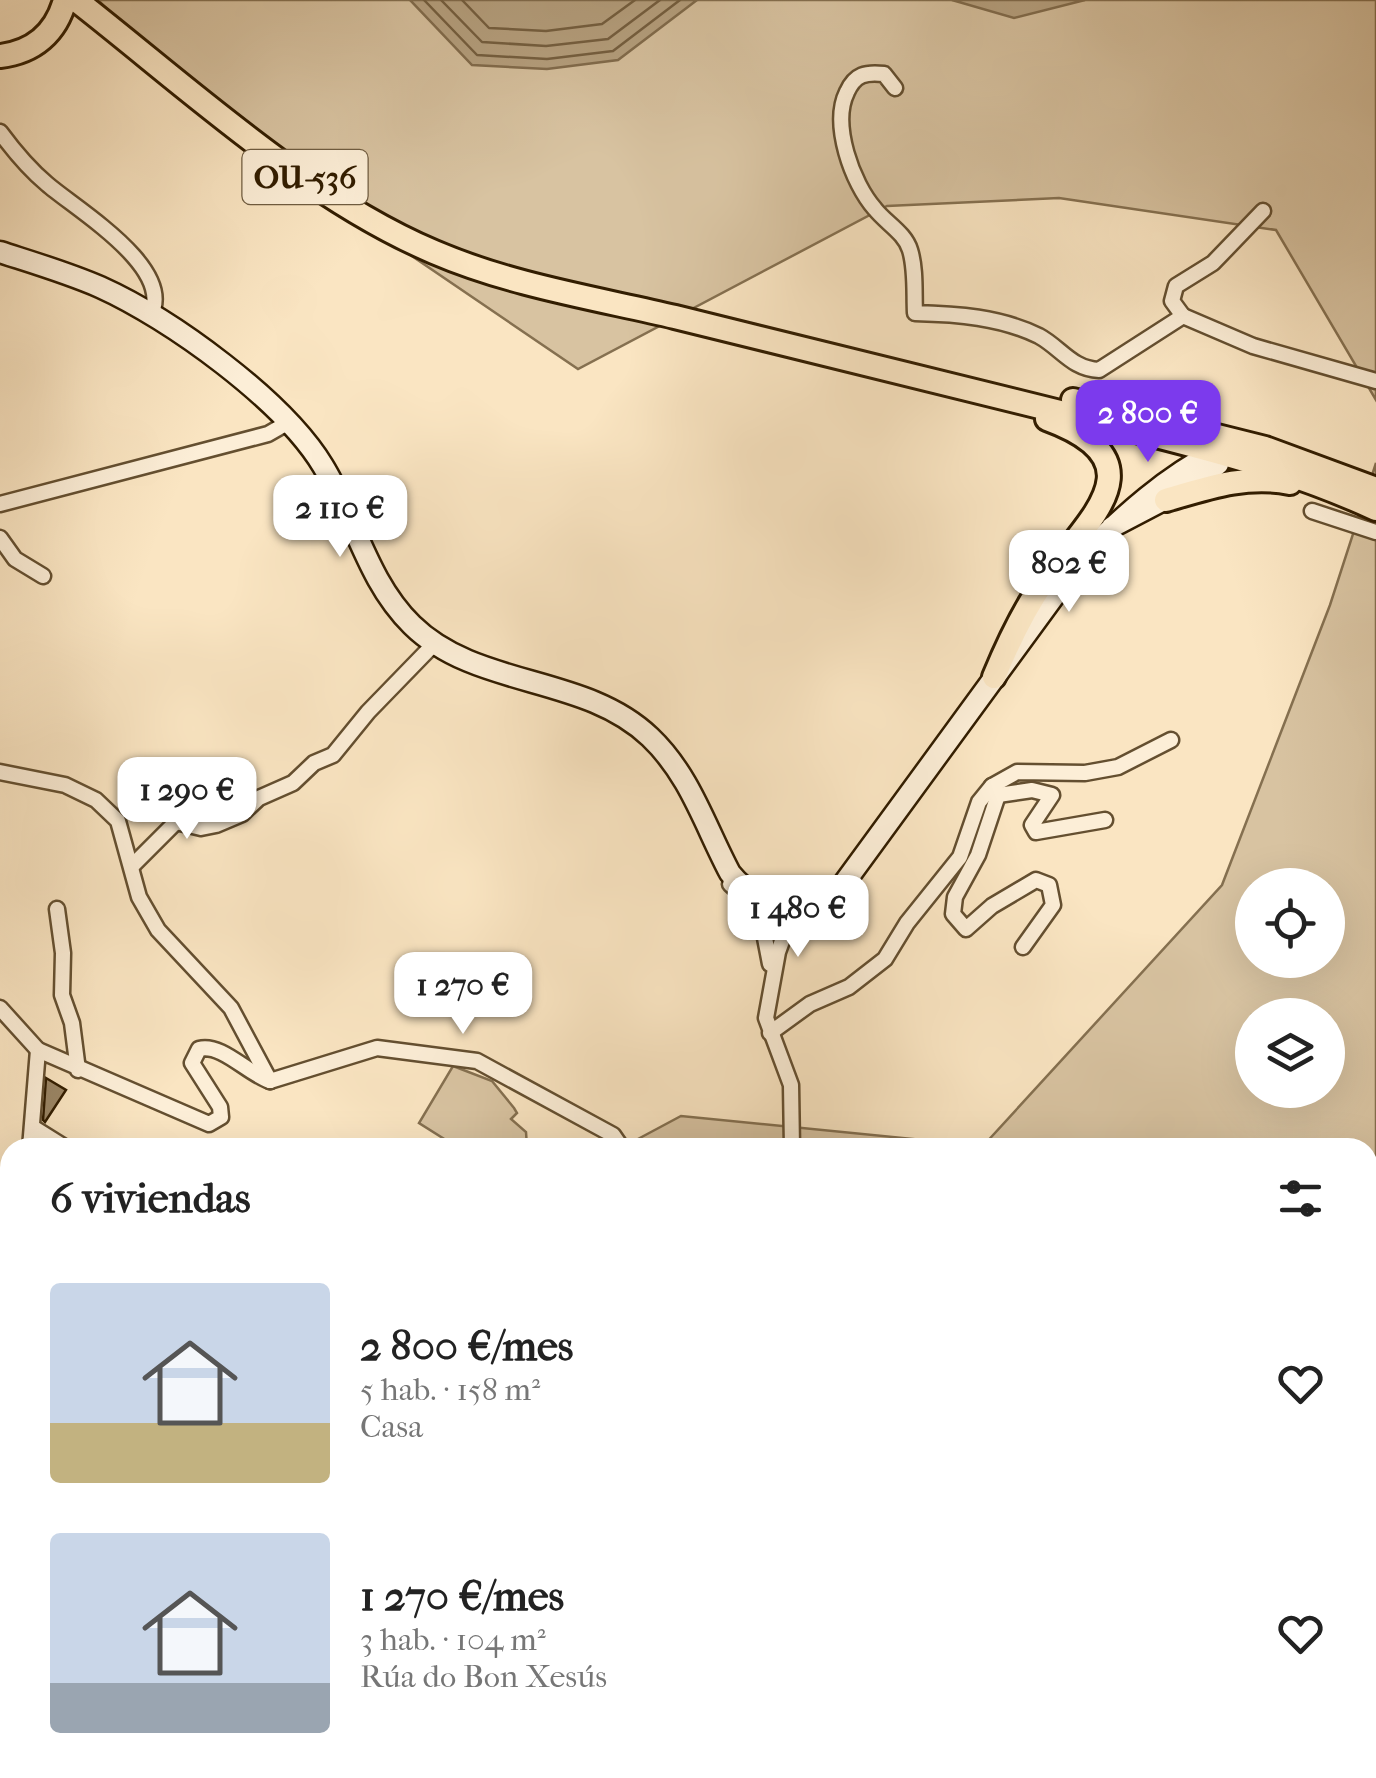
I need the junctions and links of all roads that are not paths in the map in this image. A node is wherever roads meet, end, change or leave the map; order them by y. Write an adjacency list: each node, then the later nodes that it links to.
1 (65, 0): 3 (main road)
2 (88, 4): 8 (main road, OU-536)
3 (0, 56)
4 (895, 88): 10 (street)
5 (0, 132): 9 (street)
6 (1263, 211): 10 (street)
7 (0, 252): 9 (main road)
8 (553, 283): 11 (main road, OU-536); 11 (main road, OU-536)
9 (150, 316): 14 (main road)
10 (1183, 316): 12 (street)
11 (867, 362): 13 (main road, OU-536); 15 (main road, OU-536); 29 (main road)
12 (1376, 381)
13 (1053, 395): 15 (main road); 16 (main road, OU-536)
14 (289, 422): 21 (street); 28 (main road)
15 (1217, 452): 16 (main road); 20 (main road); 23 (main road, OU-536); 24 (main road)
16 (1318, 470): 17 (main road); 18 (main road, OU-536); 19 (main road)
17 (1376, 475)
18 (1376, 489)
19 (1376, 499)
20 (1166, 500): 23 (main road); 24 (main road)
21 (0, 504)
22 (1312, 511): 25 (street)
23 (1376, 511)
24 (1112, 527): 29 (main road)
25 (1376, 532)
26 (0, 538): 27 (street)
27 (43, 576)
28 (434, 644): 35 (street); 36 (main road)
29 (994, 677): 39 (main road)
30 (1171, 740): 33 (street)
31 (0, 772): 37 (street)
32 (191, 785): 35 (street)
33 (995, 791): 34 (street); 42 (street); 45 (street)
34 (1105, 820)
35 (176, 822): 37 (street)
36 (710, 828): 38 (main road); 40 (main road)
37 (132, 866): 48 (street)
38 (750, 878): 39 (main road); 40 (street)
39 (824, 891): 40 (main road)
40 (775, 907): 43 (street); 43 (street)
41 (56, 909): 47 (street)
42 (1023, 947)
43 (770, 985): 45 (street)
44 (0, 1008): 46 (street)
45 (770, 1033): 53 (street)
46 (38, 1050): 47 (street); 49 (street)
47 (78, 1070): 48 (street)
48 (270, 1081): 52 (street)
49 (34, 1128): 50 (street); 51 (street)
50 (32, 1138)
51 (50, 1138)
52 (614, 1138)
53 (792, 1138)

